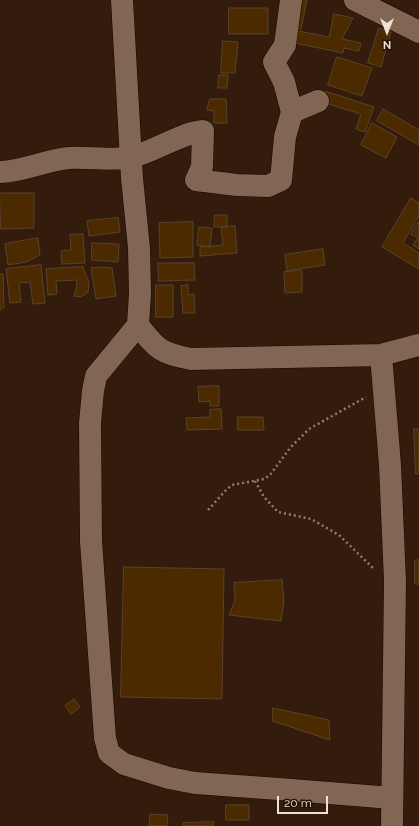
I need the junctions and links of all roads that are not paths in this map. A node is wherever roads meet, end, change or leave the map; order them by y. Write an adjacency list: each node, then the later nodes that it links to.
1 (122, 0): 7 (street)
2 (291, 0): 6 (street)
3 (355, 0): 4 (street)
4 (419, 32)
5 (318, 101): 6 (street)
6 (292, 112): 7 (street)
7 (130, 157): 8 (street); 9 (street)
8 (0, 172)
9 (138, 325): 11 (street); 12 (street)
10 (419, 345): 11 (street)
11 (381, 355): 12 (street)
12 (392, 798): 13 (street)
13 (392, 826)

